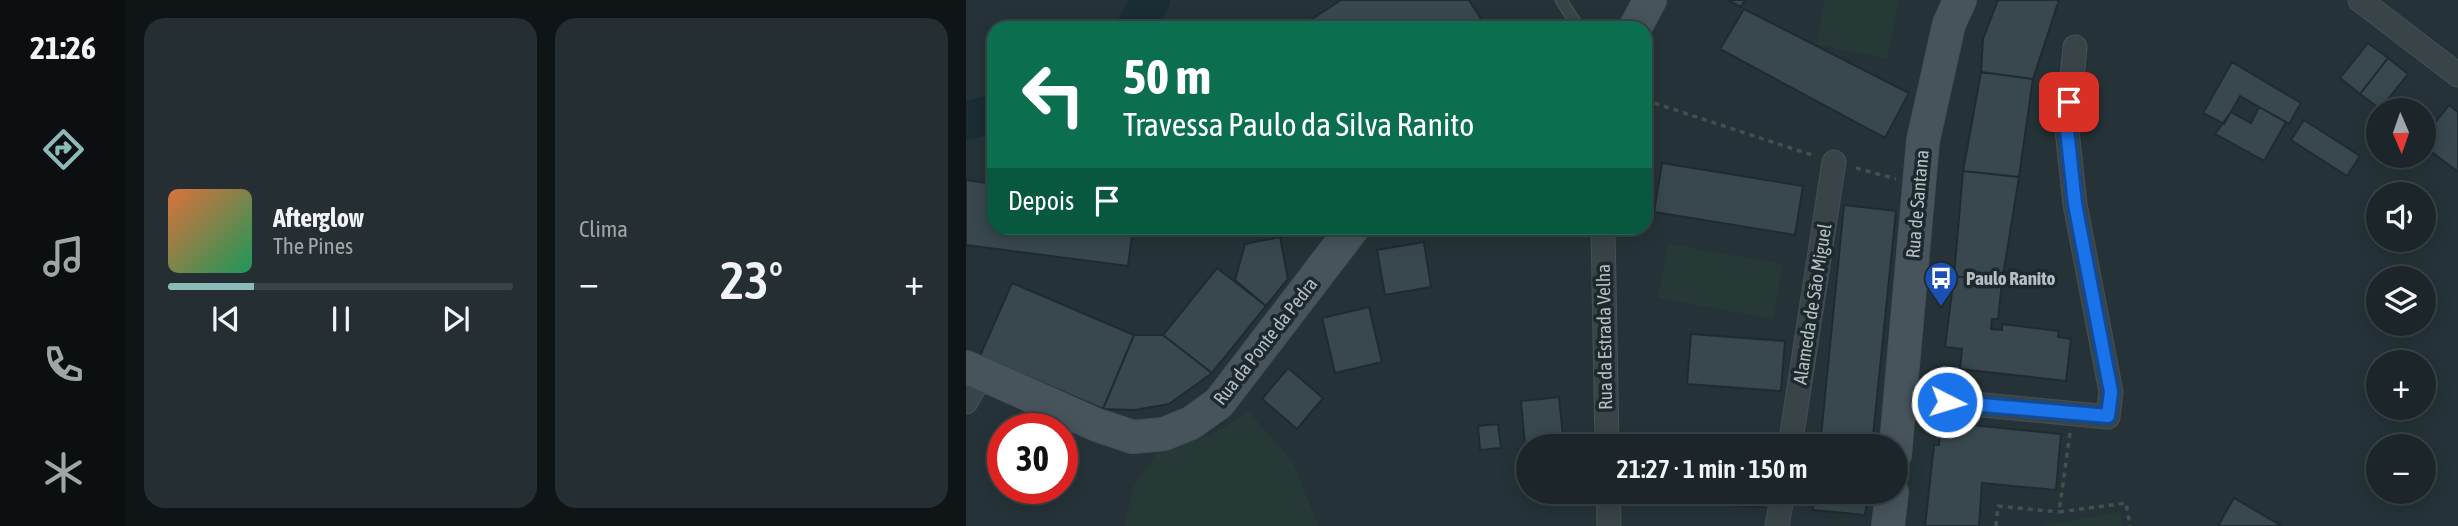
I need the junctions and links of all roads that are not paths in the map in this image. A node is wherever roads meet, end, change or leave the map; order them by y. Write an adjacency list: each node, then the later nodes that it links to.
1 (1561, 0): 5 (lane)
2 (1650, 0): 6 (street)
3 (1960, 0): 13 (street, Rua de Santana)
4 (2360, 0): 8 (street)
5 (1574, 21)
6 (1639, 21)
7 (2074, 47): 13 (street)
8 (2458, 75)
9 (1834, 162): 15 (street, Alameda de São Miguel)
10 (1348, 235): 12 (street, Rua da Ponte da Pedra)
11 (1603, 235): 14 (street, Rua da Estrada Velha)
12 (971, 382)
13 (1900, 397): 16 (street, Rua de Santana)
14 (1606, 434)
15 (1792, 434)
16 (1897, 434)
17 (1608, 504): 20 (street)
18 (1781, 504): 21 (street)
19 (1891, 504): 22 (street)
20 (1609, 526)
21 (1777, 526)
22 (1888, 526)

